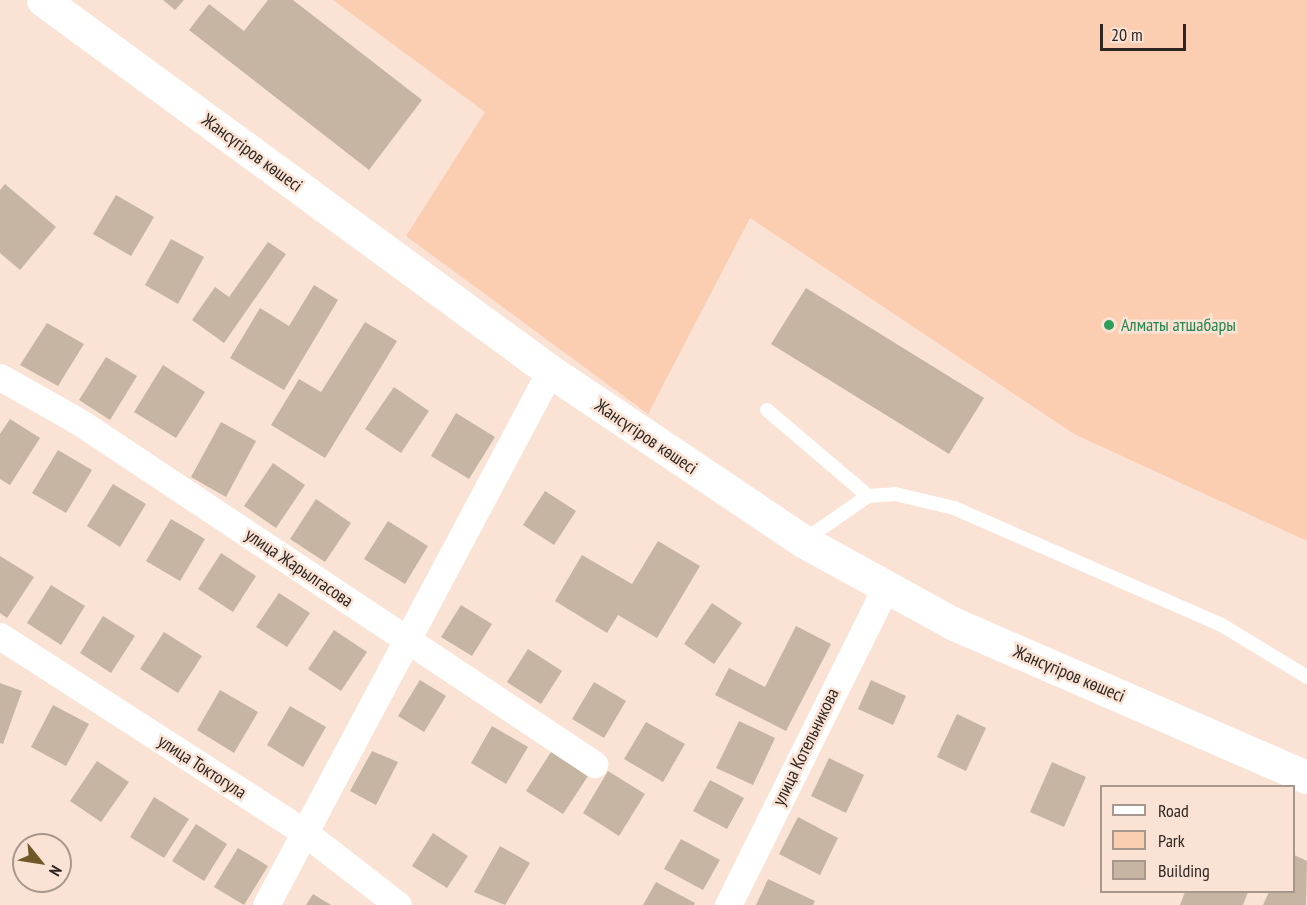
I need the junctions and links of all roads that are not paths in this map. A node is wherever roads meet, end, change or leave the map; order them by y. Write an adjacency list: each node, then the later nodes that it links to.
1 (43, 0): 2 (main road, Жансүгіров көшесі)
2 (550, 371): 6 (main road, Жансүгіров көшесі); 9 (street)
3 (0, 377): 9 (street, улица Жарылгасова)
4 (767, 410): 5 (lane)
5 (868, 496): 6 (lane); 10 (lane)
6 (803, 541): 7 (main road, Жансүгіров көшесі)
7 (885, 589): 12 (main road, Жансүгіров көшесі); 16 (street, улица Котельникова)
8 (0, 636): 13 (street, улица Токтогула)
9 (408, 640): 11 (street, улица Жарылгасова); 13 (street)
10 (1307, 676)
11 (594, 764)
12 (1307, 777)
13 (304, 832): 14 (street); 15 (street, улица Токтогула)
14 (266, 905)
15 (398, 905)
16 (728, 905)

